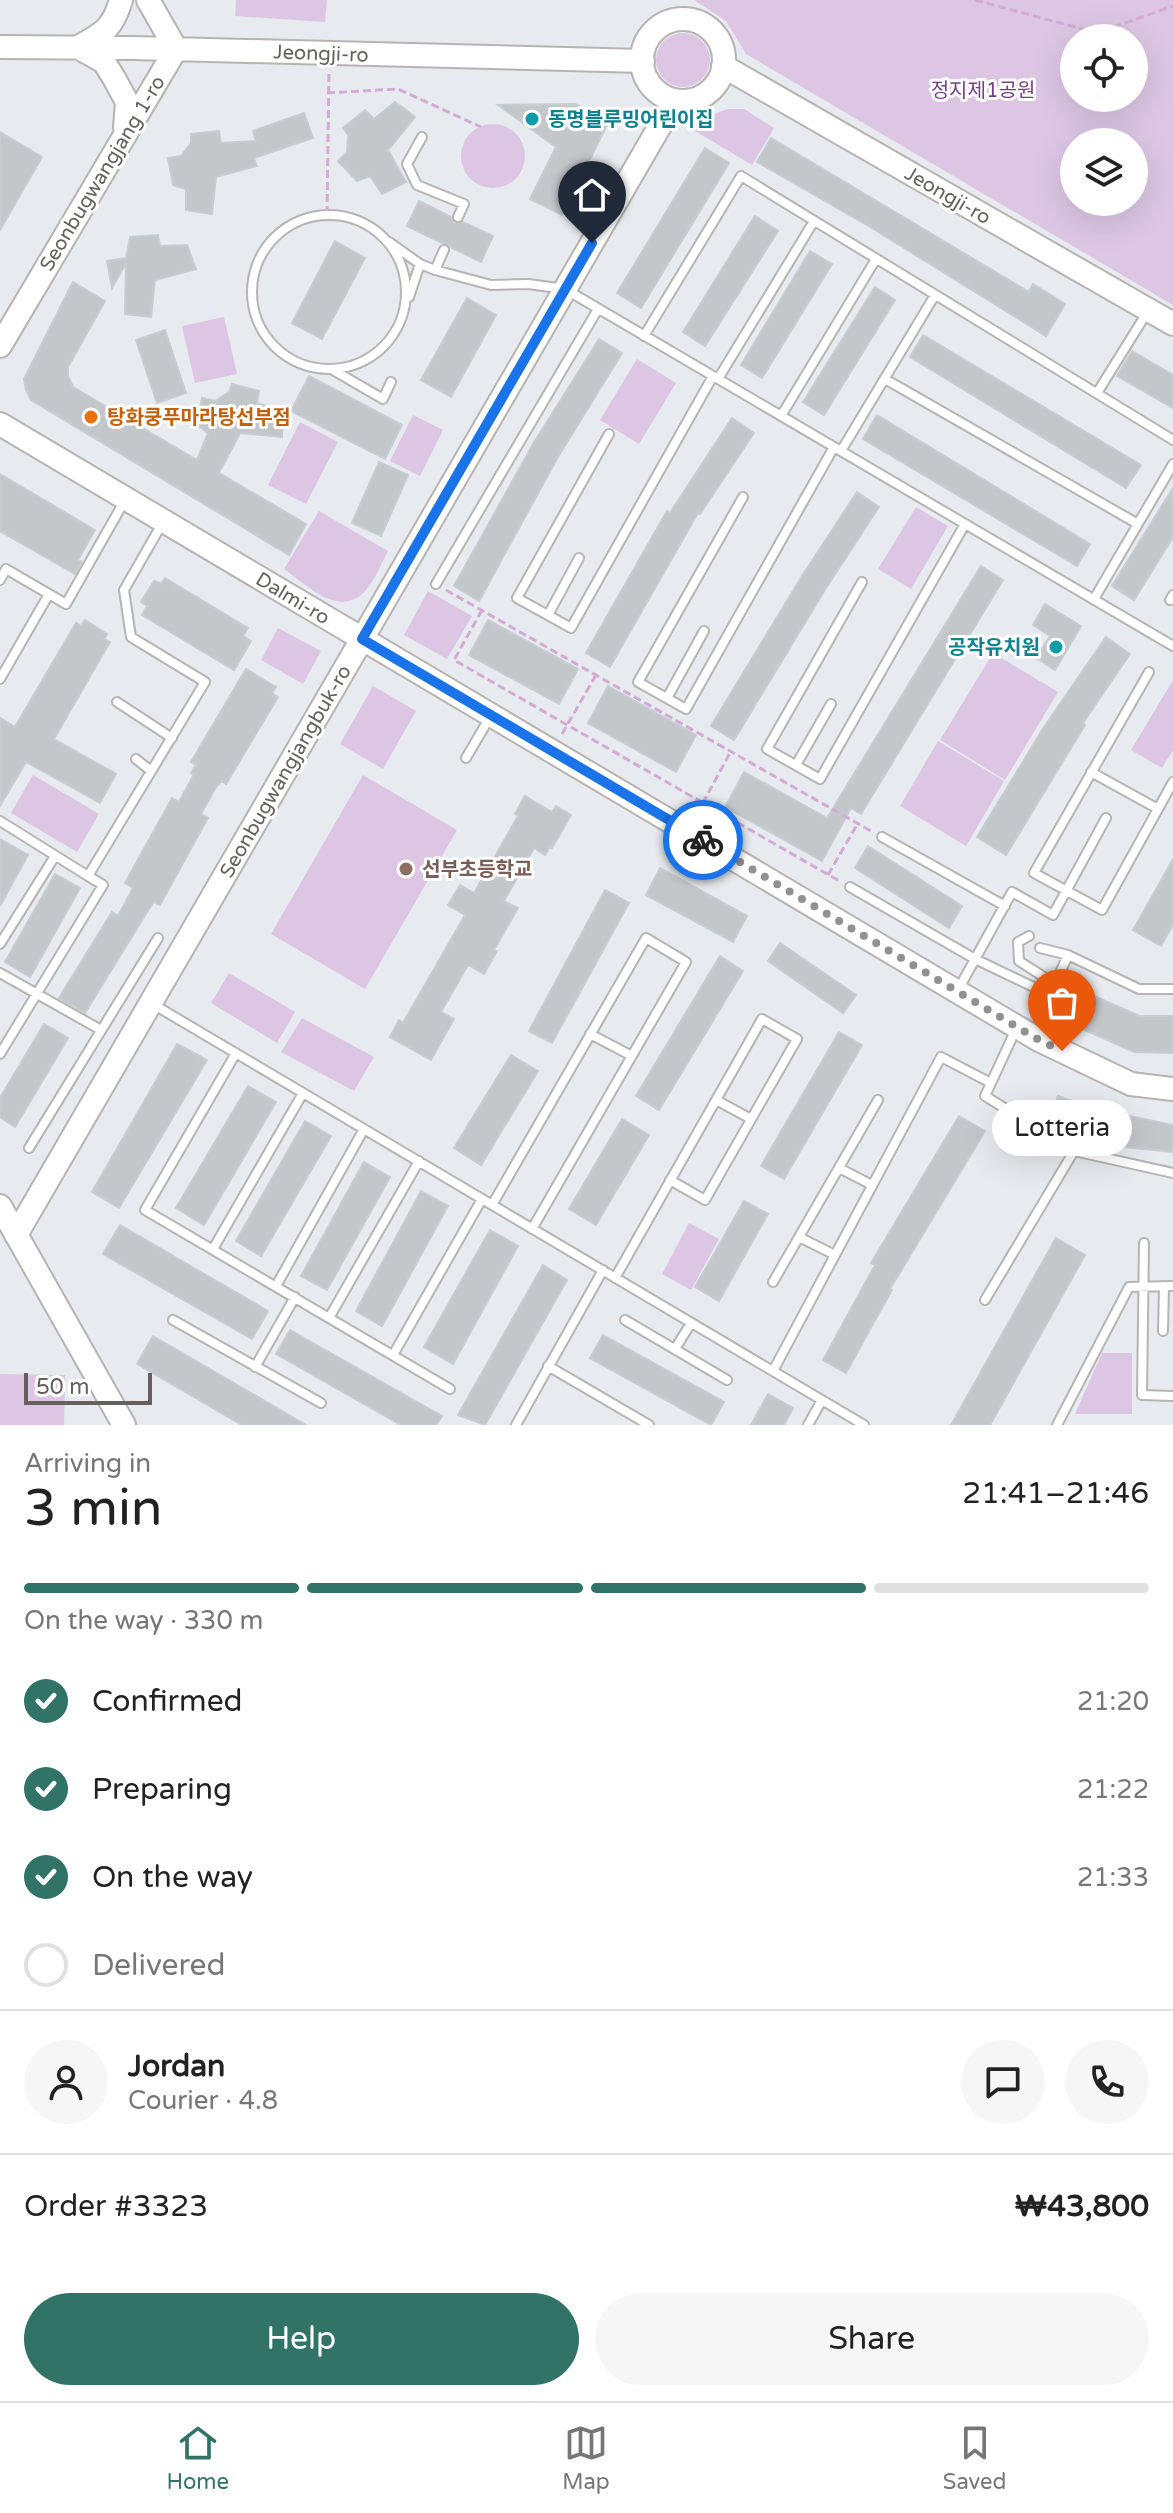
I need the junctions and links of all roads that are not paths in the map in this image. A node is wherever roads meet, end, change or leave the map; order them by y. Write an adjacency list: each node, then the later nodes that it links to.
1 (121, 0): 6 (street)
2 (148, 0): 7 (street)
3 (677, 0): 4 (street)
4 (688, 20): 8 (street); 9 (street)
5 (0, 47): 6 (street, Jeongji-ro)
6 (78, 47): 7 (street, Jeongji-ro); 11 (street)
7 (176, 49): 8 (street, Jeongji-ro); 11 (street, Seonbugwangjang 1-ro)
8 (643, 61): 10 (street)
9 (723, 66): 10 (street); 23 (street, Jeongji-ro)
10 (675, 100): 20 (street, Seonbugwangjangbuk-ro)
11 (125, 135): 24 (street, Seonbugwangjang 1-ro)
12 (422, 137): 13 (lane)
13 (458, 217)
14 (814, 221): 17 (lane); 27 (lane); 30 (lane)
15 (389, 242): 18 (lane); 25 (lane); 29 (lane)
16 (444, 250): 19 (lane)
17 (876, 259): 21 (lane); 34 (lane)
18 (420, 264): 19 (lane); 25 (lane)
19 (435, 270): 20 (lane)
20 (565, 289): 22 (lane); 53 (street, Seonbugwangjangbuk-ro)
21 (935, 295): 31 (lane); 33 (lane)
22 (598, 309): 27 (lane); 48 (lane)
23 (1149, 310): 26 (street, Jeongji-ro); 33 (lane)
24 (6, 321): 28 (street, Seonbugwangjang 1-ro)
25 (401, 321): 29 (lane)
26 (1173, 324)
27 (644, 336): 30 (lane)
28 (0, 346)
29 (332, 370): 32 (lane)
30 (715, 378): 34 (lane); 51 (lane)
31 (885, 379): 38 (lane); 44 (lane)
32 (391, 382)
33 (1097, 393): 37 (lane)
34 (781, 416): 38 (lane)
35 (0, 424): 41 (street, Dalmi-ro)
36 (609, 434): 51 (lane)
37 (1173, 440)
38 (838, 449): 43 (lane); 57 (lane)
39 (1173, 464): 44 (lane)
40 (743, 497): 57 (lane)
41 (126, 499): 42 (street, Dalmi-ro); 49 (lane)
42 (164, 521): 53 (street, Dalmi-ro); 61 (lane)
43 (965, 524): 50 (lane); 64 (lane)
44 (1138, 524): 50 (lane)
45 (579, 558): 51 (lane)
46 (0, 580): 49 (lane)
47 (862, 582): 64 (lane)
48 (436, 584)
49 (49, 594): 56 (lane)
50 (1094, 599): 54 (lane)
51 (548, 615)
52 (704, 631): 57 (lane)
53 (362, 639): 60 (street, Dalmi-ro); 88 (street, Seonbugwangjangbuk-ro)
54 (1173, 646)
55 (1149, 672): 66 (lane)
56 (0, 679)
57 (667, 698)
58 (117, 702): 61 (lane)
59 (831, 704): 64 (lane)
60 (491, 715): 62 (lane); 86 (street, Dalmi-ro)
61 (172, 738): 65 (lane)
62 (466, 758)
63 (136, 759): 65 (lane)
64 (796, 765)
65 (151, 771): 73 (lane)
66 (1091, 772): 68 (lane); 75 (lane)
67 (1173, 782): 68 (lane)
68 (1158, 809): 75 (lane)
69 (1106, 818): 75 (lane)
70 (0, 821): 72 (lane)
71 (882, 837): 76 (lane)
72 (55, 856): 73 (lane); 79 (lane)
73 (88, 876): 87 (lane)
74 (850, 887): 82 (lane)
75 (1066, 891): 76 (lane)
76 (1005, 906): 82 (lane)
77 (1029, 936): 84 (lane)
78 (158, 938): 90 (lane)
79 (0, 944)
80 (1040, 948): 81 (lane)
81 (1068, 955): 84 (lane); 85 (lane)
82 (975, 959): 84 (lane); 86 (lane)
83 (0, 973): 87 (lane)
84 (1055, 984)
85 (1173, 989)
86 (957, 991): 89 (street, Dalmi-ro)
87 (37, 993): 90 (lane); 93 (lane)
88 (151, 1003): 92 (lane); 113 (street, Seonbugwangjangbuk-ro)
89 (1017, 1026): 95 (lane); 96 (street, Dalmi-ro)
90 (101, 1030): 102 (lane)
91 (590, 1034): 94 (lane); 94 (lane); 110 (lane)
92 (236, 1053): 97 (lane); 116 (lane)
93 (0, 1054)
94 (632, 1056): 112 (lane)
95 (991, 1083): 103 (lane); 108 (lane)
96 (1173, 1089)
97 (303, 1093): 101 (lane); 116 (lane)
98 (716, 1100): 100 (lane); 100 (lane); 107 (lane)
99 (878, 1100): 105 (lane)
100 (751, 1119): 107 (lane)
101 (364, 1129): 104 (lane); 121 (lane)
102 (29, 1148)
103 (1074, 1151): 106 (lane); 125 (lane)
104 (419, 1161): 109 (lane); 126 (lane)
105 (839, 1168): 108 (lane); 114 (lane)
106 (1173, 1173)
107 (670, 1180): 119 (lane)
108 (872, 1185): 117 (lane)
109 (482, 1199): 110 (lane); 132 (lane)
110 (492, 1205): 112 (lane)
111 (0, 1206): 113 (street)
112 (532, 1229): 118 (lane)
113 (16, 1235): 141 (street)
114 (799, 1237): 117 (lane); 120 (lane)
115 (1144, 1243): 122 (lane)
116 (213, 1249): 121 (lane)
117 (835, 1255): 135 (lane)
118 (603, 1270): 119 (lane); 133 (lane)
119 (615, 1278): 129 (lane)
120 (773, 1282)
121 (276, 1286): 124 (lane)
122 (1143, 1286): 123 (lane); 138 (lane); 146 (lane)
123 (1169, 1286): 130 (lane)
124 (295, 1297): 126 (lane); 134 (lane)
125 (985, 1300)
126 (329, 1318): 132 (lane)
127 (173, 1320): 134 (lane)
128 (625, 1320): 131 (lane)
129 (691, 1323): 131 (lane); 135 (lane)
130 (1163, 1331)
131 (675, 1349): 136 (lane)
132 (393, 1355): 137 (lane)
133 (548, 1366): 142 (lane); 143 (lane)
134 (255, 1367): 140 (lane)
135 (773, 1371): 139 (lane)
136 (727, 1380)
137 (450, 1389)
138 (1173, 1396)
139 (822, 1400): 144 (lane); 145 (lane)
140 (321, 1403)
141 (124, 1425)
142 (516, 1425)
143 (649, 1425)
144 (808, 1425)
145 (864, 1425)
146 (1057, 1425)

